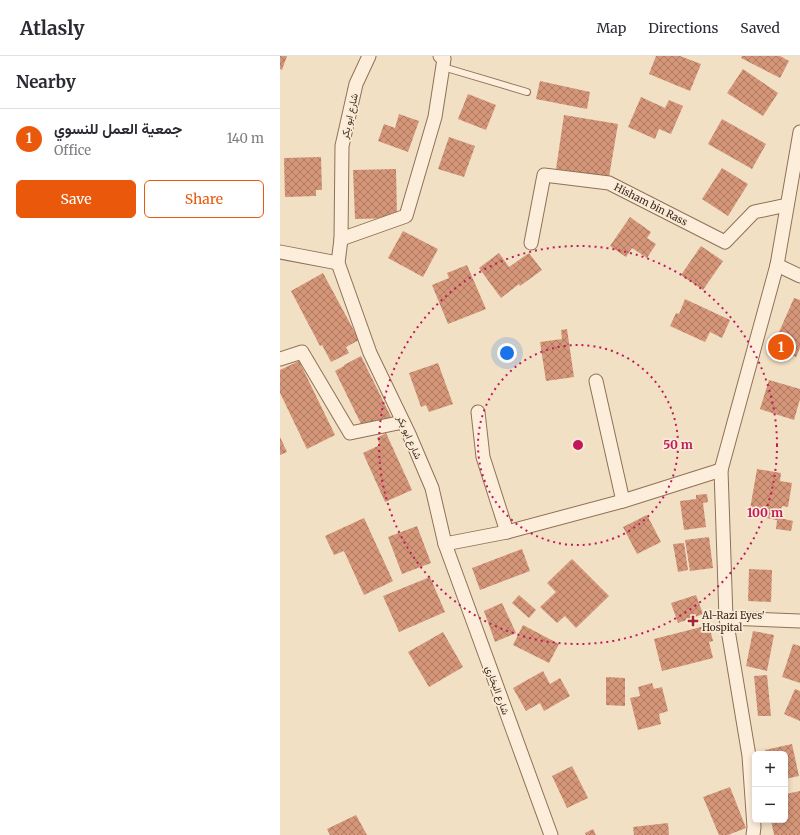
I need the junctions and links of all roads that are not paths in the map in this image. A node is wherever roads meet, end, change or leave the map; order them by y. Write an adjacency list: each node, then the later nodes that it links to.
1 (368, 56): 6 (street, شارع ابو بكر)
2 (442, 62): 3 (lane); 6 (street)
3 (527, 92)
4 (800, 132): 5 (street)
5 (787, 205): 7 (street, Hisham bin Rass); 10 (street)
6 (341, 239): 9 (street, شارع ابو بكر)
7 (531, 243)
8 (280, 252): 9 (street)
9 (338, 263): 15 (street, شارع ابو بكر)
10 (777, 265): 11 (street); 16 (street)
11 (800, 276)
12 (280, 359): 15 (street)
13 (596, 381): 17 (street)
14 (478, 412): 18 (street)
15 (403, 422): 19 (street, شارع ابو بكر)
16 (721, 470): 17 (street); 20 (street)
17 (623, 501): 18 (street)
18 (507, 532): 19 (street)
19 (445, 544): 22 (street, شارع البخاري)
20 (726, 618): 21 (street); 23 (street)
21 (800, 621)
22 (551, 835)
23 (753, 835)

